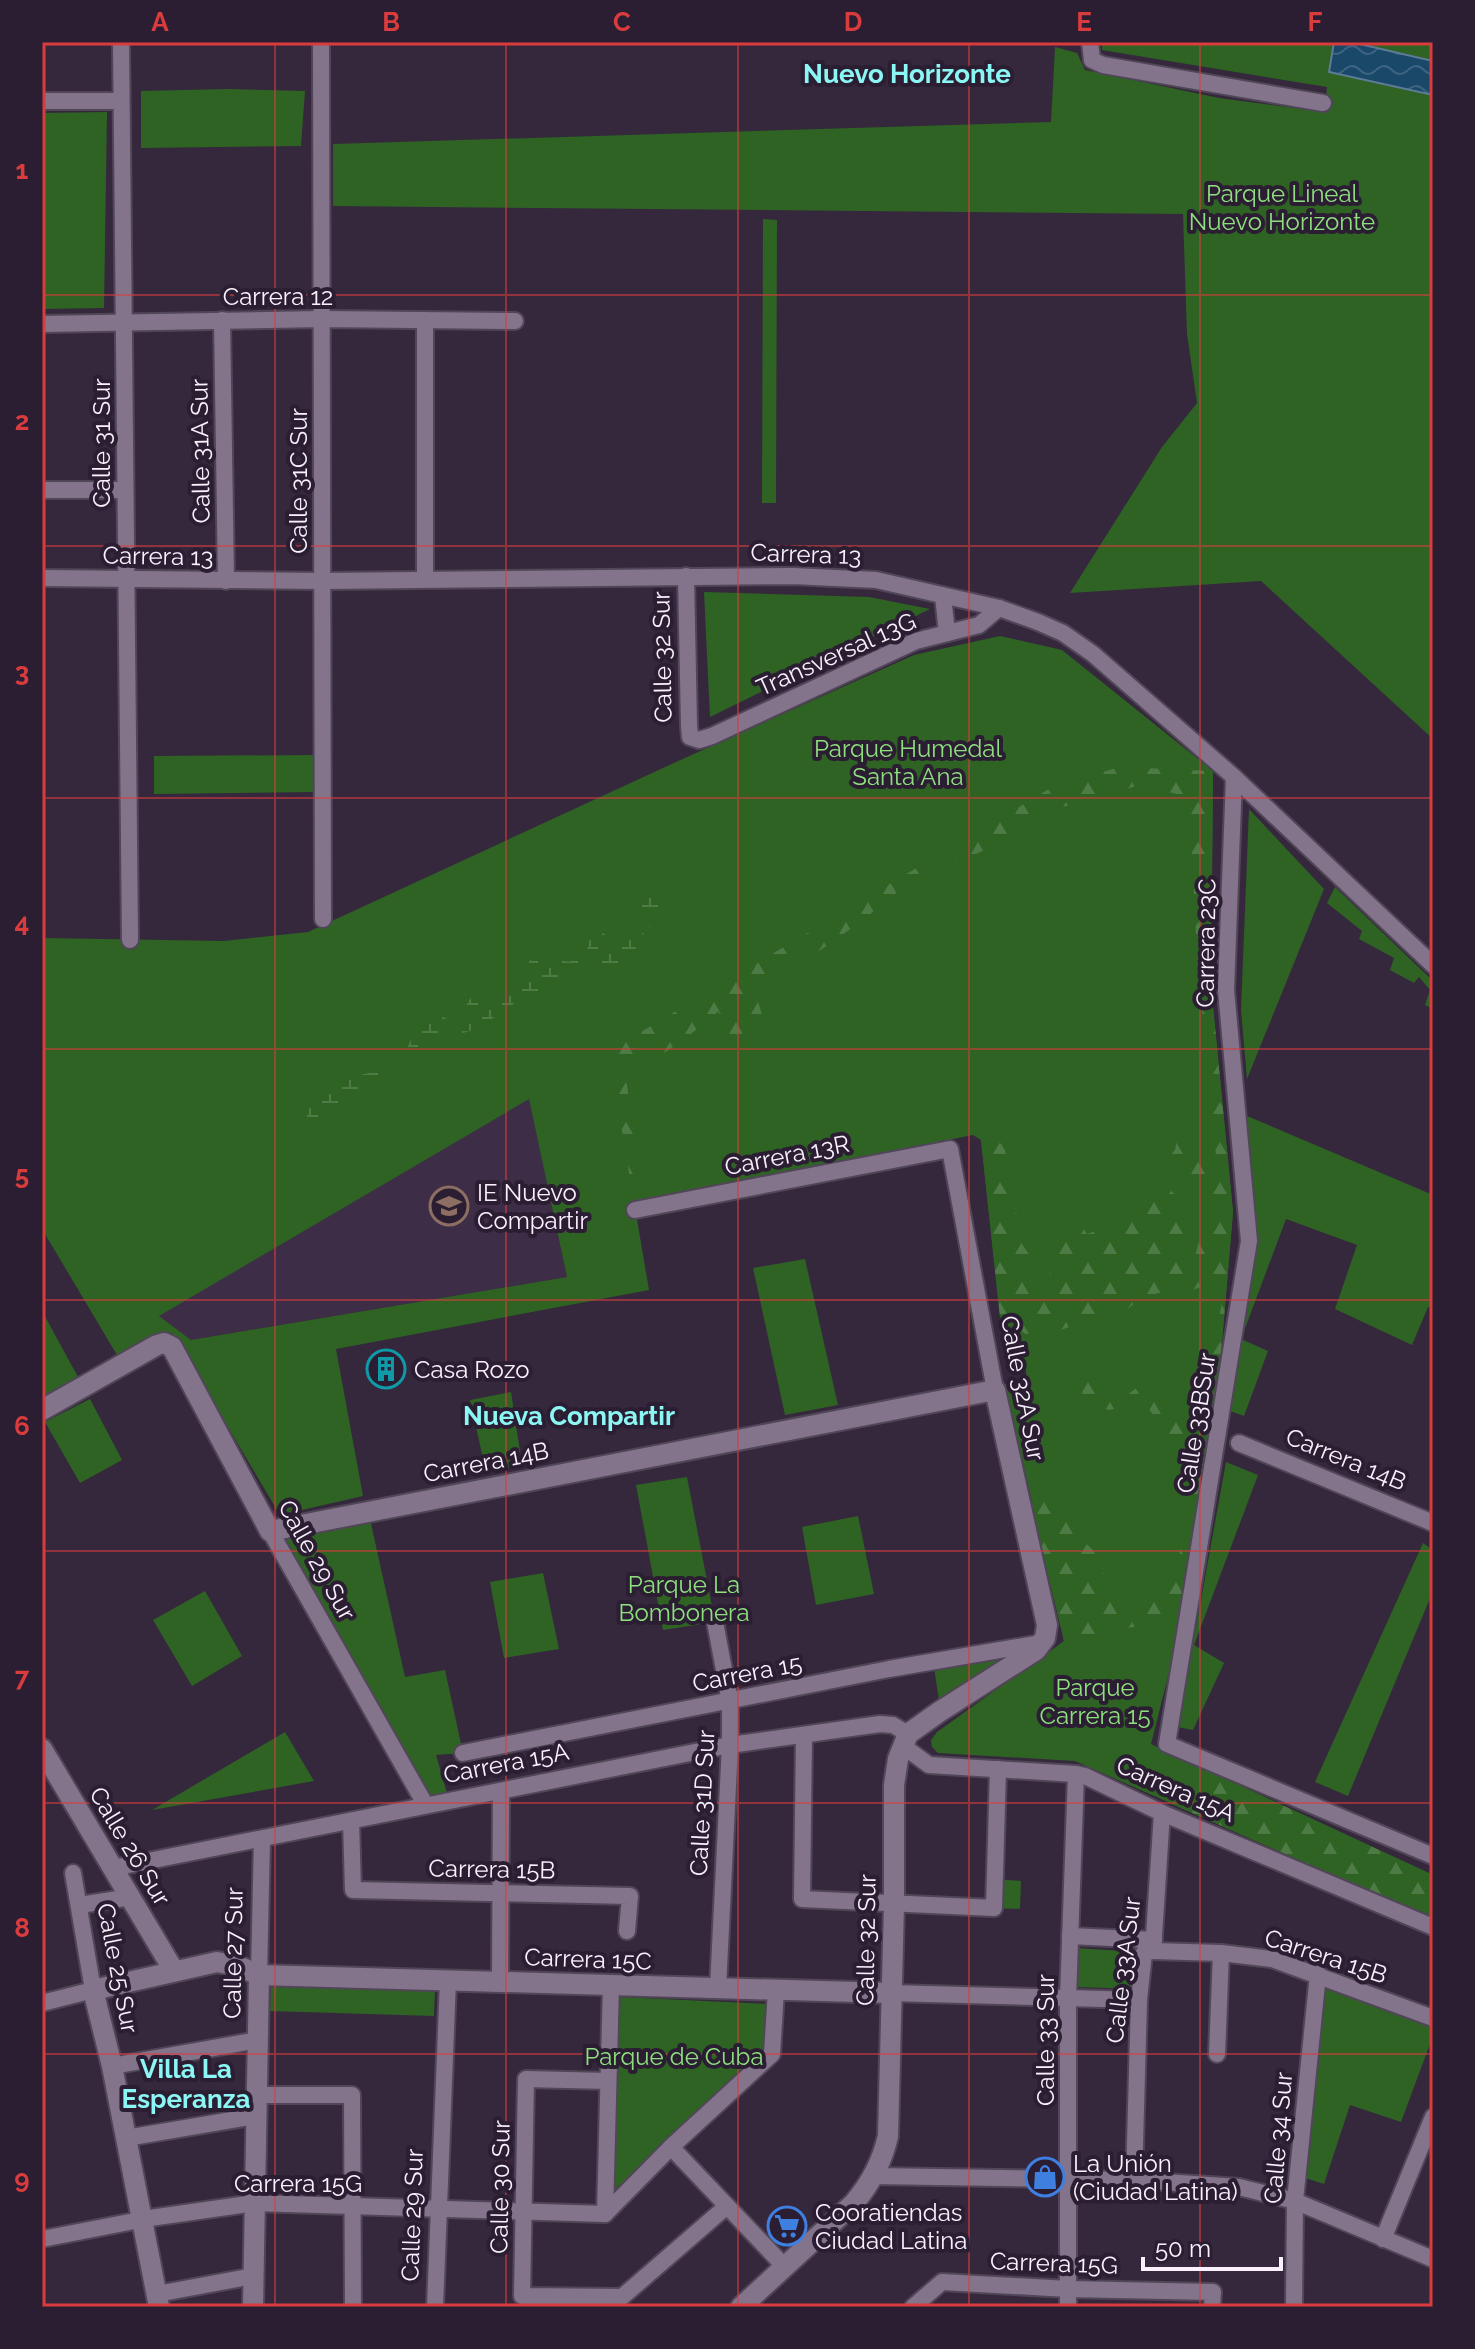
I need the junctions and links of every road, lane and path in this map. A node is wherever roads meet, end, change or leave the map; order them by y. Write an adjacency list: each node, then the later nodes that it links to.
1 (121, 42): 5 (street, Calle 31 Sur)
2 (321, 42): 7 (street, Calle 31C Sur)
3 (1090, 42): 6 (street)
4 (42, 101): 5 (street)
5 (121, 101): 11 (street, Calle 31 Sur)
6 (1323, 103)
7 (322, 319): 8 (street, Carrera 12); 9 (street, Carrera 12); 20 (street, Calle 31C Sur)
8 (222, 320): 11 (street, Carrera 12); 19 (street, Calle 31A Sur)
9 (425, 320): 10 (street, Carrera 12); 17 (street)
10 (515, 321)
11 (124, 322): 12 (street, Carrera 12); 14 (street, Calle 31 Sur)
12 (42, 324)
13 (42, 490): 14 (street)
14 (125, 490): 18 (street, Calle 31 Sur)
15 (686, 576): 17 (street, Carrera 13); 21 (street, Carrera 13); 24 (street, Calle 32 Sur)
16 (42, 578): 18 (street, Carrera 13)
17 (425, 579): 20 (street, Carrera 13)
18 (126, 580): 19 (street, Carrera 13); 27 (street, Calle 31 Sur)
19 (226, 581): 20 (street, Carrera 13)
20 (323, 581): 26 (street, Calle 31C Sur)
21 (943, 596): 22 (street, Carrera 13); 23 (street)
22 (999, 608): 23 (street, Transversal 13G); 25 (street, Carrera 13)
23 (947, 633): 24 (street, Transversal 13G)
24 (690, 737)
25 (1234, 777): 28 (street, Carrera 13); 29 (street, Carrera 23C)
26 (323, 919)
27 (130, 940)
28 (1433, 965)
29 (1238, 1109): 52 (street, Calle 33BSur)
30 (950, 1149): 31 (street, Carrera 13R); 32 (street, Calle 32A Sur)
31 (635, 1210)
32 (995, 1390): 36 (street, Carrera 14B); 38 (street, Calle 32A Sur)
33 (42, 1410): 36 (street, Calle 29 Sur)
34 (1239, 1443): 35 (street, Carrera 14B)
35 (1433, 1523)
36 (270, 1531): 48 (street, Calle 29 Sur)
37 (715, 1622): 39 (street, Calle 31D Sur)
38 (1043, 1640): 39 (street, Carrera 15); 41 (street)
39 (730, 1702): 42 (street, Calle 31D Sur); 44 (street, Carrera 15)
40 (804, 1735): 41 (street, Carrera 15A); 42 (street, Carrera 15A); 58 (street)
41 (905, 1740): 45 (street, Carrera 15A); 58 (street, Calle 32 Sur)
42 (730, 1745): 47 (street, Carrera 15A); 70 (street, Calle 31D Sur)
43 (42, 1749): 53 (street, Calle 26 Sur)
44 (463, 1753)
45 (998, 1769): 46 (street, Carrera 15A); 58 (street)
46 (1076, 1774): 49 (street, Carrera 15A); 61 (street, Calle 33 Sur)
47 (501, 1791): 48 (street, Carrera 15A); 55 (street)
48 (425, 1804): 50 (street, Carrera 15A)
49 (1162, 1813): 59 (street, Carrera 15A); 62 (street, Calle 33A Sur)
50 (351, 1821): 51 (street, Carrera 15A); 55 (street, Carrera 15B)
51 (262, 1839): 53 (street, Carrera 15A); 66 (street, Calle 27 Sur)
52 (1433, 1856)
53 (113, 1868): 56 (street, Calle 26 Sur)
54 (73, 1873): 57 (street, Calle 25 Sur)
55 (501, 1893): 60 (street, Carrera 15B); 68 (street)
56 (131, 1897): 57 (street); 64 (street, Calle 26 Sur)
57 (80, 1905): 71 (street, Calle 25 Sur)
58 (894, 1905): 73 (street, Calle 32 Sur)
59 (1433, 1927)
60 (627, 1931)
61 (1070, 1936): 62 (street, Carrera 15B); 74 (street, Calle 33 Sur)
62 (1154, 1946): 63 (street, Carrera 15B); 75 (street, Calle 33A Sur)
63 (1221, 1953): 65 (street, Carrera 15B); 79 (street)
64 (174, 1971): 66 (street, Carrera 15C); 71 (street, Carrera 15C)
65 (1318, 1974): 77 (street, Carrera 15B); 90 (street, Calle 34 Sur)
66 (259, 1975): 67 (street, Carrera 15C); 78 (street, Calle 27 Sur)
67 (448, 1980): 68 (street, Carrera 15C); 94 (street, Calle 29 Sur)
68 (500, 1982): 69 (street, Carrera 15C)
69 (611, 1985): 70 (street, Carrera 15C); 81 (street)
70 (718, 1988): 72 (street, Carrera 15C)
71 (93, 1990): 76 (street, Carrera 15C); 80 (street, Calle 25 Sur)
72 (776, 1990): 73 (street, Carrera 15C); 86 (street)
73 (891, 1993): 74 (street, Carrera 15C); 87 (street, Calle 32 Sur)
74 (1068, 1998): 75 (street, Carrera 15C); 88 (street, Calle 33 Sur)
75 (1139, 2000): 89 (street, Calle 33A Sur)
76 (42, 2003)
77 (1433, 2018)
78 (258, 2040): 80 (street); 82 (street, Calle 27 Sur)
79 (1217, 2054)
80 (112, 2066): 85 (street, Calle 25 Sur)
81 (608, 2081): 95 (street, Calle 30 Sur); 96 (street)
82 (257, 2095): 83 (street, Calle 27 Sur); 93 (street)
83 (256, 2116): 85 (street); 91 (street, Calle 27 Sur)
84 (1433, 2117): 99 (street)
85 (126, 2138): 97 (street, Calle 25 Sur)
86 (671, 2147): 92 (street); 96 (street)
87 (873, 2176): 88 (street); 101 (street, Calle 32 Sur)
88 (1070, 2179): 89 (street); 103 (street, Calle 33 Sur)
89 (1134, 2180): 90 (street)
90 (1295, 2201): 99 (street); 112 (street, Calle 34 Sur)
91 (255, 2203): 93 (street, Carrera 15G); 97 (street, Carrera 15G); 102 (street, Calle 27 Sur)
92 (727, 2206): 95 (street, Calle 30 Sur); 101 (street)
93 (352, 2207): 94 (street, Carrera 15G); 107 (street)
94 (438, 2209): 95 (street, Carrera 15G); 108 (street, Calle 29 Sur)
95 (522, 2212): 96 (street, Carrera 15G)
96 (605, 2214)
97 (142, 2219): 98 (street, Carrera 15G); 104 (street, Calle 25 Sur)
98 (42, 2239)
99 (1383, 2239): 100 (street)
100 (1433, 2259)
101 (784, 2266): 109 (street, Calle 32 Sur)
102 (253, 2276): 104 (street); 106 (street, Calle 27 Sur)
103 (1068, 2289): 105 (street, Carrera 15G); 110 (street, Carrera 15G); 111 (street, Calle 33 Sur)
104 (158, 2300)
105 (1212, 2300)
106 (253, 2307)
107 (353, 2307)
108 (435, 2307)
109 (741, 2307)
110 (913, 2307)
111 (1068, 2307)
112 (1294, 2307)

